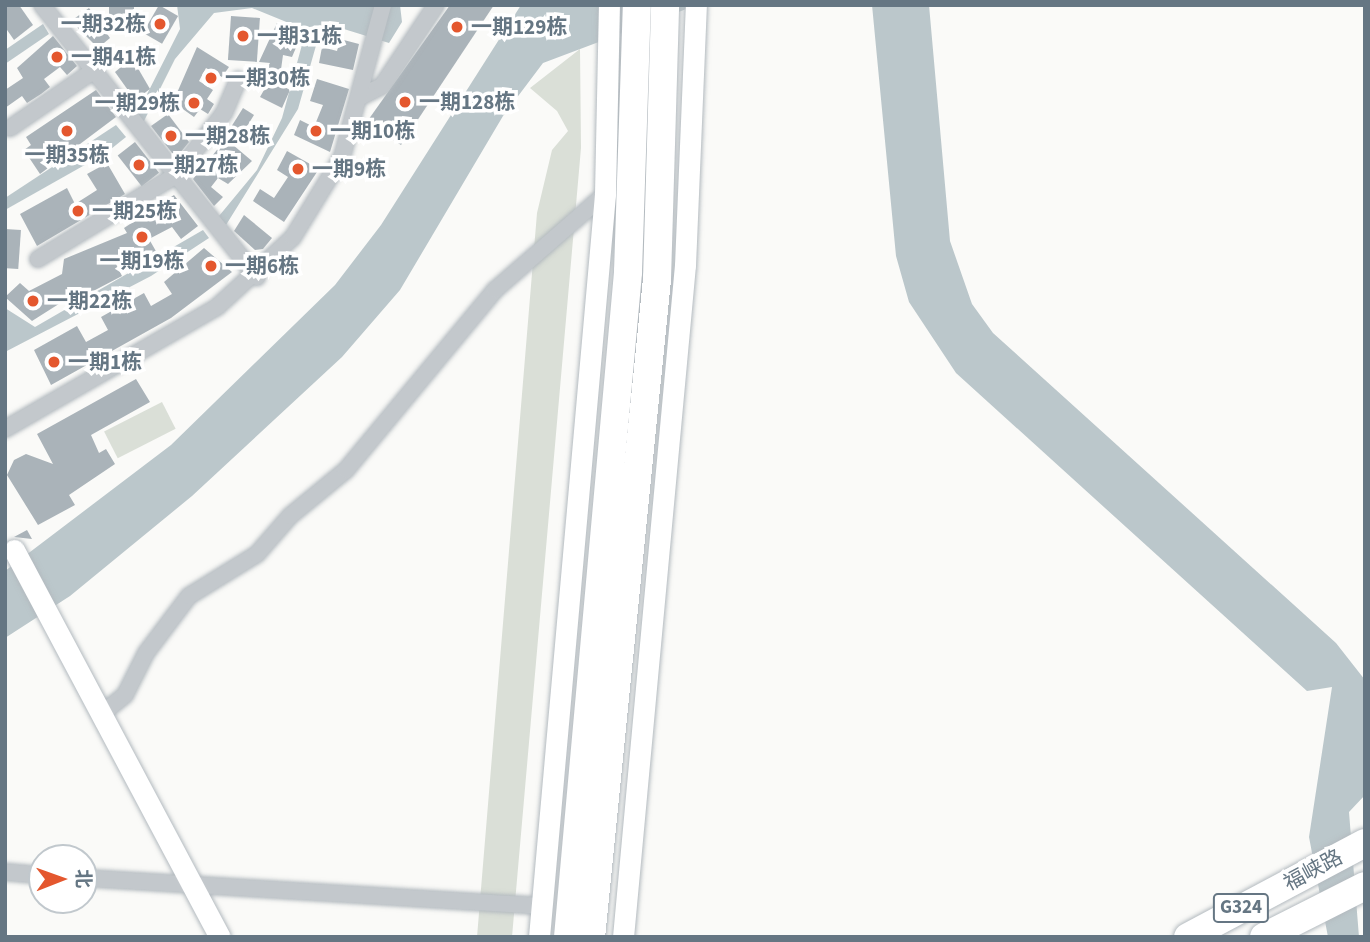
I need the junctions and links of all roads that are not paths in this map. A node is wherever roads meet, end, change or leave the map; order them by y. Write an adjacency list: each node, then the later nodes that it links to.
1 (42, 5): 7 (street)
2 (436, 5): 9 (street)
3 (609, 5): 12 (main road)
4 (383, 6): 9 (street)
5 (696, 7): 29 (main road)
6 (651, 18): 27 (highway); 28 (highway)
7 (93, 71): 10 (street); 11 (street)
8 (238, 80): 11 (street)
9 (362, 96): 14 (street)
10 (7, 130)
11 (176, 175): 13 (street); 14 (street)
12 (605, 194): 17 (street); 24 (main road)
13 (38, 259)
14 (257, 277): 15 (street)
15 (5, 429)
16 (9, 541): 17 (main road)
17 (104, 712): 22 (main road)
18 (1363, 844): 30 (highway, 福峡路 / G324)
19 (5, 872): 20 (street)
20 (28, 874)
21 (98, 878): 22 (street)
22 (194, 886): 24 (street); 25 (main road)
23 (1365, 886): 31 (highway, 福峡路 / G324)
24 (541, 906): 26 (main road)
25 (220, 937)
26 (539, 937)
27 (568, 937)
28 (592, 937)
29 (623, 937)
30 (1188, 937)
31 (1264, 937)

